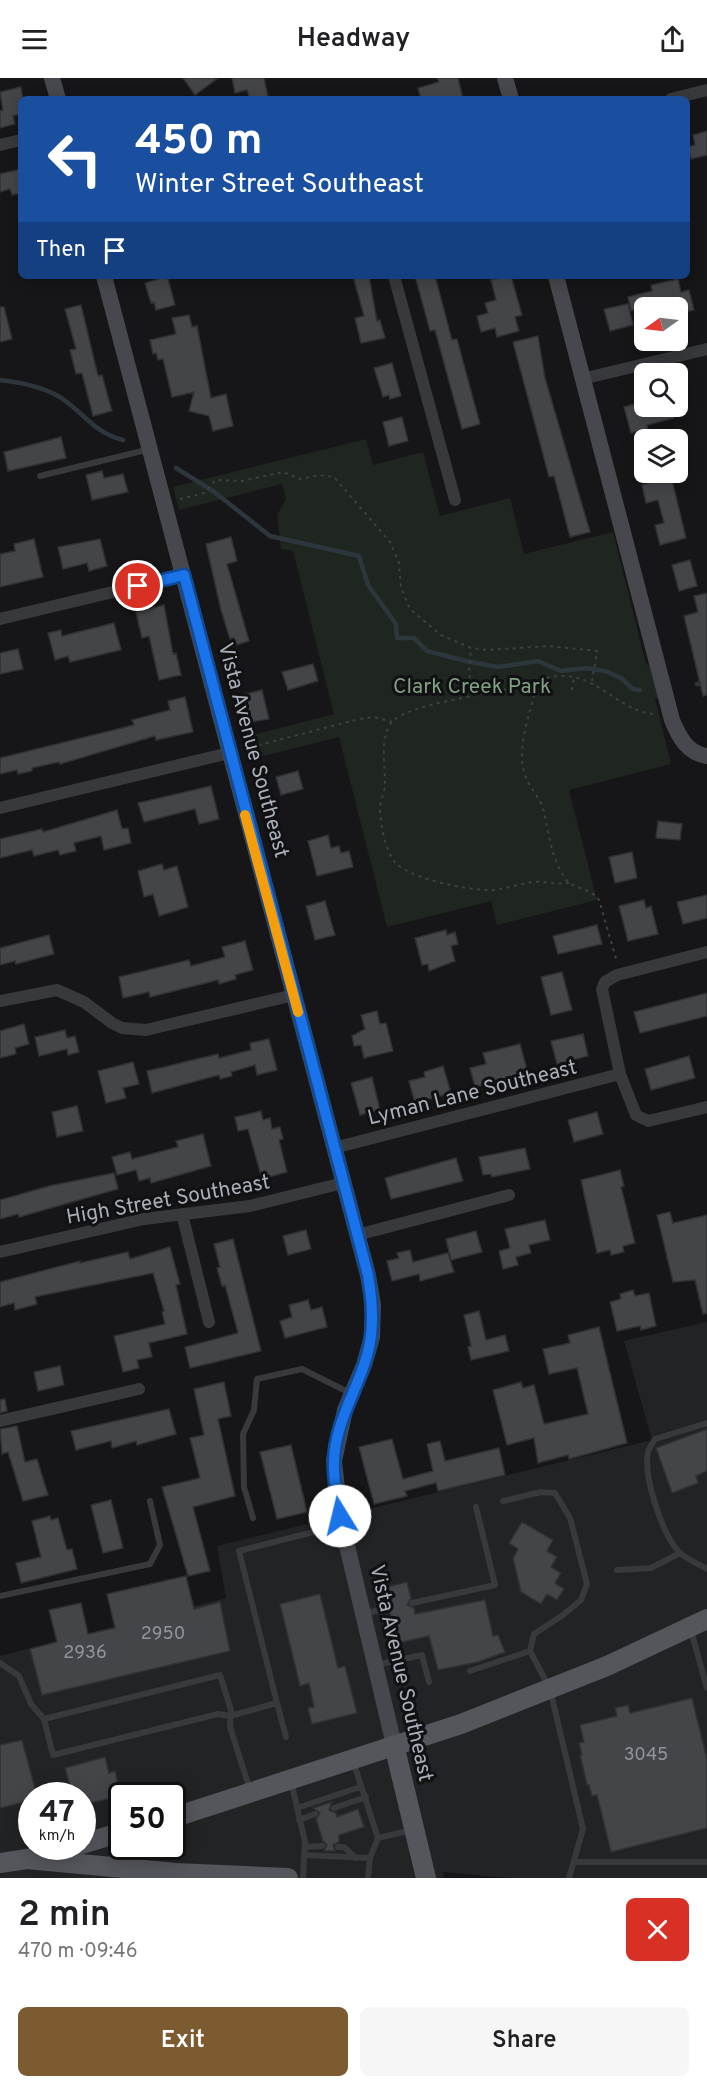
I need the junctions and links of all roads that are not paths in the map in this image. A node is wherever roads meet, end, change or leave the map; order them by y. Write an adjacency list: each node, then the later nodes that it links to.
1 (52, 78): 4 (main road)
2 (505, 78): 5 (main road)
3 (707, 90): 6 (street)
4 (57, 96)
5 (510, 96)
6 (683, 96)
7 (18, 141): 8 (street)
8 (0, 145)
9 (105, 279): 14 (main road, Vista Avenue Southeast)
10 (395, 279): 16 (street)
11 (557, 279): 13 (main road)
12 (707, 349): 13 (street)
13 (582, 379): 20 (main road)
14 (150, 449): 15 (lane); 17 (main road, Vista Avenue Southeast)
15 (40, 476)
16 (454, 500)
17 (184, 575): 18 (street); 19 (main road, Vista Avenue Southeast)
18 (0, 619)
19 (229, 753): 21 (street); 23 (main road, Vista Avenue Southeast)
20 (707, 756)
21 (0, 808)
22 (707, 952): 25 (street)
23 (294, 995): 24 (street); 27 (main road, Vista Avenue Southeast)
24 (0, 1001)
25 (620, 1074): 26 (street); 27 (street, Lyman Lane Southeast)
26 (707, 1107)
27 (334, 1148): 28 (main road, Vista Avenue Southeast)
28 (343, 1183): 30 (street, High Street Southeast); 31 (main road, Vista Avenue Southeast)
29 (509, 1195): 31 (street)
30 (182, 1214): 32 (street, High Street Southeast); 33 (street)
31 (357, 1235): 35 (main road, Vista Avenue Southeast)
32 (0, 1252)
33 (209, 1322)
34 (139, 1389): 36 (street)
35 (352, 1394): 41 (lane); 42 (main road, Vista Avenue Southeast)
36 (0, 1421)
37 (707, 1423): 43 (lane)
38 (150, 1501): 46 (lane)
39 (503, 1501): 51 (lane)
40 (476, 1507): 47 (lane)
41 (253, 1518)
42 (342, 1525): 49 (main road, Vista Avenue Southeast); 58 (lane)
43 (680, 1553): 44 (lane); 45 (lane)
44 (707, 1569)
45 (617, 1570)
46 (0, 1596)
47 (412, 1603)
48 (388, 1608): 49 (lane)
49 (363, 1614): 53 (main road, Vista Avenue Southeast)
50 (699, 1623): 56 (lane); 57 (main road)
51 (530, 1651): 54 (lane); 57 (lane)
52 (0, 1663): 60 (lane)
53 (375, 1665): 55 (lane); 62 (main road, Vista Avenue Southeast)
54 (470, 1671)
55 (429, 1682)
56 (707, 1688)
57 (550, 1689): 62 (main road); 83 (lane)
58 (277, 1703): 59 (lane); 61 (lane)
59 (230, 1716): 60 (lane); 60 (lane); 66 (lane)
60 (44, 1719)
61 (286, 1737)
62 (394, 1745): 63 (main road); 73 (main road, Vista Avenue Southeast)
63 (353, 1760): 64 (main road); 65 (lane)
64 (291, 1781): 66 (main road); 68 (lane)
65 (360, 1787): 67 (lane); 68 (lane)
66 (252, 1794): 70 (main road)
67 (366, 1797): 69 (lane); 74 (lane)
68 (297, 1808): 72 (lane)
69 (334, 1808)
70 (186, 1814)
71 (315, 1814): 72 (lane)
72 (299, 1820): 77 (lane)
73 (415, 1829): 74 (lane); 90 (main road, Vista Avenue Southeast)
74 (378, 1838): 80 (lane)
75 (322, 1846): 77 (lane)
76 (338, 1846): 79 (lane)
77 (305, 1847): 78 (lane)
78 (304, 1855): 79 (lane); 88 (lane)
79 (356, 1858): 80 (lane)
80 (370, 1858): 89 (lane)
81 (20, 1860): 85 (main road)
82 (38, 1860): 86 (main road)
83 (574, 1862): 84 (lane); 91 (lane)
84 (706, 1862)
85 (0, 1863)
86 (208, 1876): 87 (main road)
87 (288, 1878)
88 (303, 1878)
89 (368, 1878)
90 (426, 1878)
91 (569, 1878)

